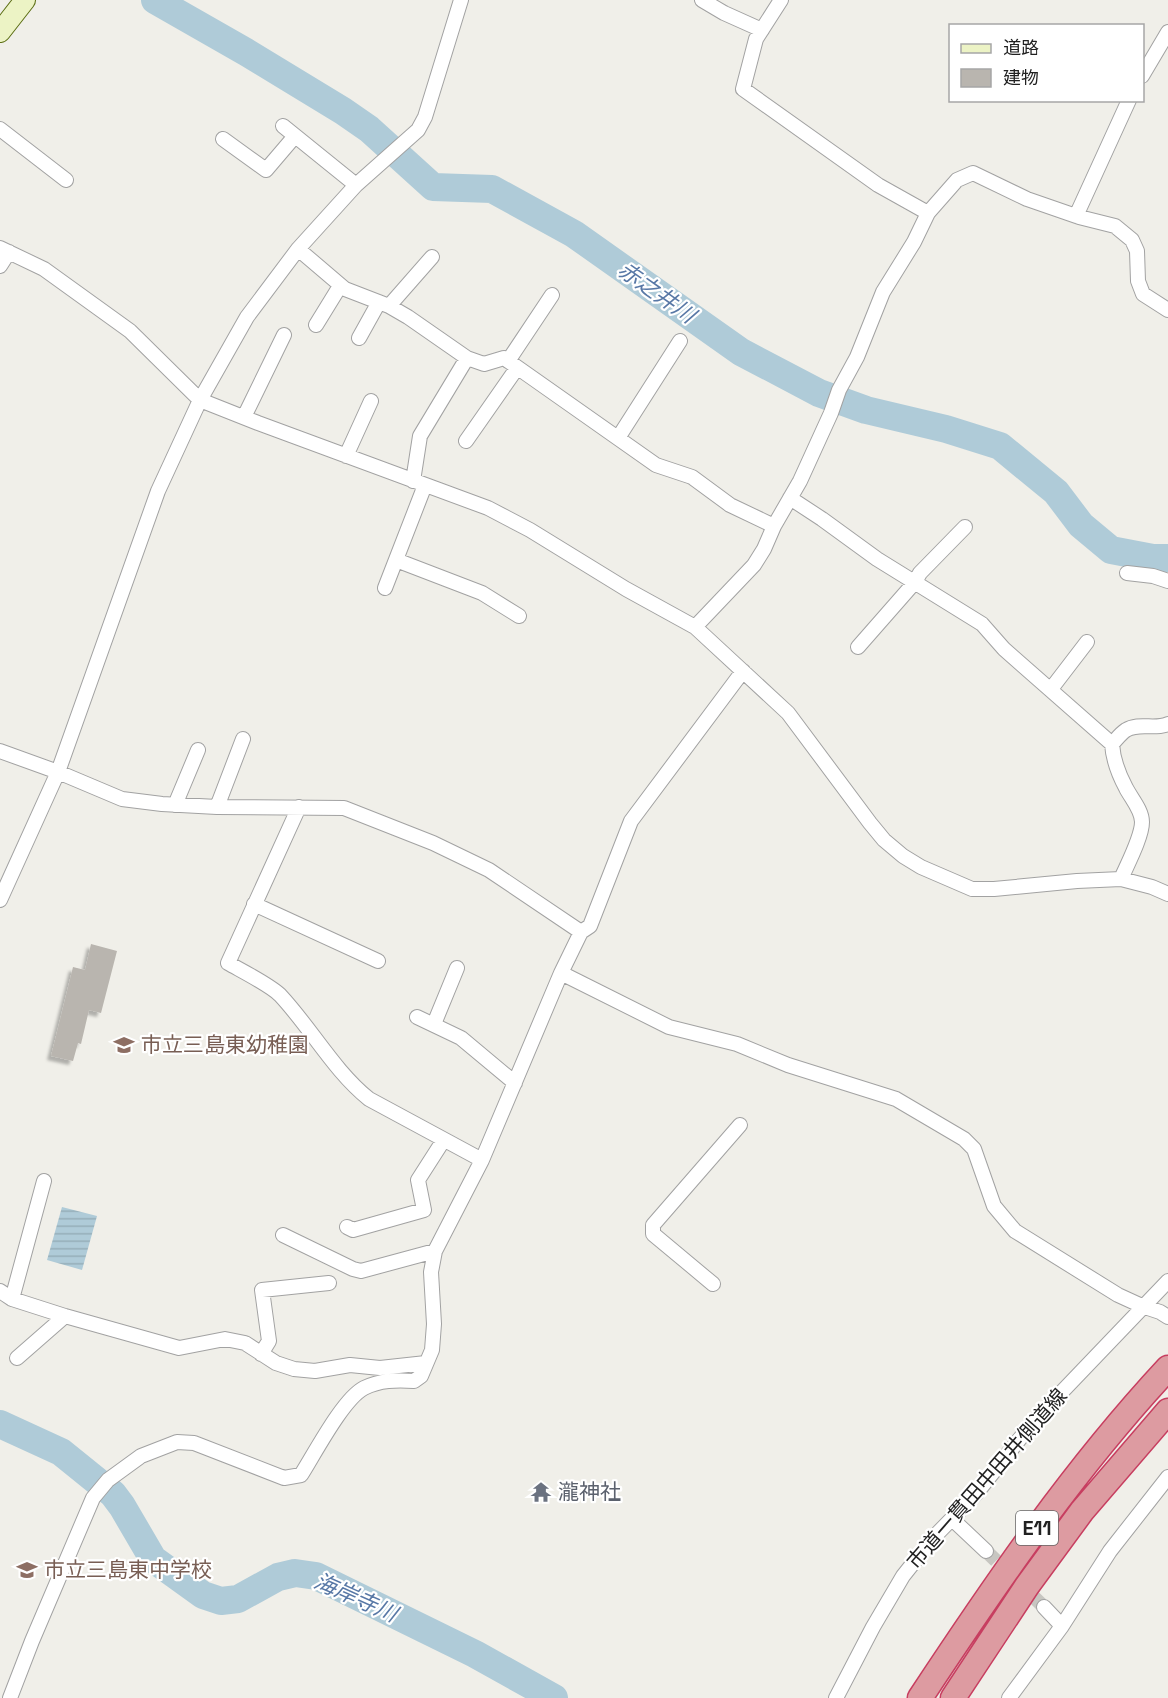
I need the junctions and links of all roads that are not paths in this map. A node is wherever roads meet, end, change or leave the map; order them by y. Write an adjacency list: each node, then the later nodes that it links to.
1 (25, 0): 6 (main road)
2 (461, 0): 15 (street)
3 (702, 0): 5 (street)
4 (781, 0): 5 (street)
5 (762, 30): 16 (street)
6 (0, 32)
7 (1168, 32): 8 (street)
8 (1144, 74)
9 (1128, 102): 17 (street)
10 (283, 126): 12 (street)
11 (0, 129): 14 (street)
12 (295, 136): 13 (street); 15 (street)
13 (223, 139)
14 (66, 180)
15 (356, 185): 18 (street)
16 (928, 213): 17 (street); 39 (street)
17 (1076, 216): 25 (street)
18 (298, 249): 22 (street); 32 (street)
19 (5, 250): 21 (street); 32 (street)
20 (432, 257): 24 (street)
21 (0, 266)
22 (340, 286): 24 (street); 26 (street)
23 (552, 295): 31 (street)
24 (384, 304): 28 (street); 30 (street)
25 (1168, 310)
26 (316, 325)
27 (284, 335): 34 (street)
28 (359, 338)
29 (680, 340): 35 (street)
30 (467, 358): 31 (street); 38 (street)
31 (512, 364): 35 (street); 36 (street)
32 (200, 400): 34 (street); 58 (street)
33 (371, 401): 37 (street)
34 (244, 417): 37 (street)
35 (618, 438): 40 (street)
36 (466, 441)
37 (346, 456): 38 (street)
38 (419, 483): 42 (street); 48 (street)
39 (790, 498): 40 (street); 45 (street)
40 (774, 526): 48 (street)
41 (965, 528): 45 (street)
42 (396, 560): 46 (street); 47 (street)
43 (1127, 573): 44 (street)
44 (1168, 581)
45 (915, 582): 50 (street); 52 (street)
46 (385, 588)
47 (519, 615)
48 (695, 627): 51 (street)
49 (1087, 642): 52 (street)
50 (858, 647)
51 (743, 671): 62 (street); 66 (street)
52 (1051, 690): 55 (street)
53 (1168, 724): 55 (street)
54 (243, 740): 60 (street)
55 (1112, 744): 62 (street)
56 (198, 750): 59 (street)
57 (0, 751): 58 (street)
58 (58, 772): 59 (street); 64 (street)
59 (175, 805): 60 (street)
60 (217, 807): 61 (street)
61 (299, 807): 65 (street); 66 (street)
62 (1121, 879): 63 (street)
63 (1168, 894)
64 (0, 900)
65 (254, 904): 67 (street); 74 (street)
66 (581, 932): 69 (street)
67 (378, 962)
68 (457, 968): 71 (street)
69 (561, 973): 72 (street); 84 (street)
70 (417, 1017): 71 (street)
71 (434, 1024): 72 (street)
72 (515, 1083): 75 (street)
73 (740, 1125): 82 (street)
74 (443, 1141): 75 (street); 77 (street)
75 (482, 1160): 79 (street)
76 (44, 1181): 83 (street)
77 (347, 1227)
78 (283, 1235): 79 (street)
79 (435, 1251): 89 (street)
80 (1168, 1281): 84 (street, 市道一貫田中田井側道線)
81 (329, 1283): 87 (street)
82 (713, 1284)
83 (6, 1295): 85 (street)
84 (1142, 1306): 86 (street); 93 (street, 市道一貫田中田井側道線)
85 (65, 1316): 87 (street); 88 (street)
86 (1168, 1317)
87 (261, 1354): 89 (street)
88 (17, 1358)
89 (426, 1363): 97 (street)
90 (1168, 1368): 99 (highway, E11)
91 (1168, 1411): 100 (highway, E11)
92 (1168, 1477): 96 (street)
93 (952, 1519): 94 (street); 98 (street, 市道一貫田中田井側道線)
94 (986, 1551)
95 (1044, 1606): 96 (street)
96 (1062, 1626): 101 (street)
97 (10, 1698)
98 (836, 1698)
99 (920, 1698)
100 (953, 1698)
101 (1010, 1698)

